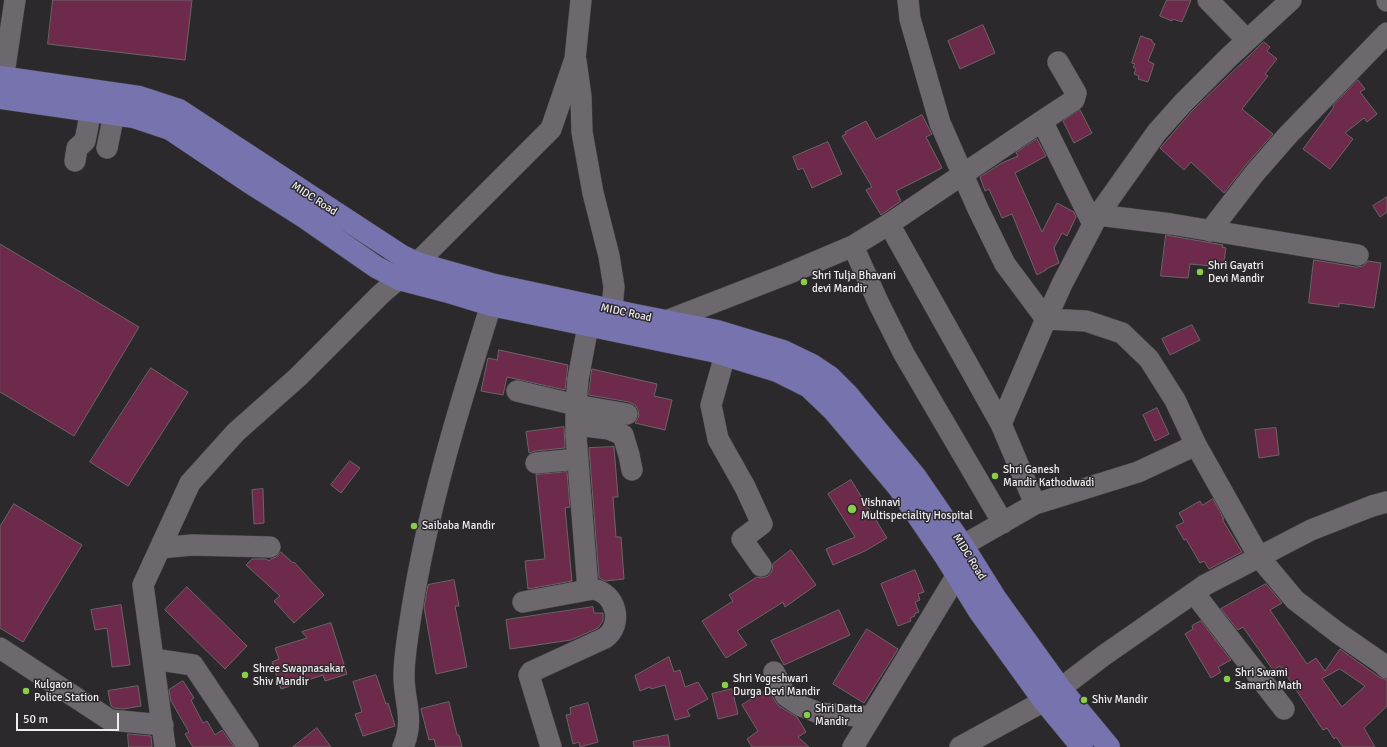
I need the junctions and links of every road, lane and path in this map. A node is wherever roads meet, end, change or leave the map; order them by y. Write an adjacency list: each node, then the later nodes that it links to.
1 (15, 0): 10 (street)
2 (581, 0): 8 (street)
3 (908, 0): 16 (street)
4 (1208, 0): 7 (street)
5 (1291, 0): 7 (street)
6 (1387, 32): 20 (street)
7 (1247, 40): 18 (street)
8 (575, 59): 23 (street); 27 (street)
9 (1058, 62): 13 (street)
10 (1, 88): 11 (main road, MIDC Road); 17 (main road, MIDC Road)
11 (91, 110): 12 (main road, MIDC Road); 15 (street)
12 (114, 114): 14 (street); 17 (main road, MIDC Road)
13 (1042, 121): 16 (street); 18 (street)
14 (108, 148)
15 (75, 161)
16 (962, 174): 19 (street); 26 (street)
17 (301, 202): 23 (main road, MIDC Road); 24 (main road, MIDC Road)
18 (1095, 220): 20 (street); 26 (street)
19 (889, 224): 21 (street); 34 (street)
20 (1210, 231): 22 (street)
21 (853, 246): 28 (street); 42 (street)
22 (1358, 255)
23 (417, 263): 24 (street); 25 (main road, MIDC Road)
24 (399, 279): 25 (main road, MIDC Road); 43 (street)
25 (493, 295): 27 (main road, MIDC Road); 29 (main road, MIDC Road); 62 (street)
26 (1046, 319): 34 (street); 36 (street)
27 (611, 320): 28 (main road, MIDC Road); 29 (main road, MIDC Road); 30 (main road, MIDC Road)
28 (666, 321): 45 (main road, MIDC Road)
29 (588, 326): 32 (street)
30 (725, 355): 45 (main road, MIDC Road); 47 (street)
31 (518, 391): 32 (street)
32 (576, 405): 33 (street); 35 (street)
33 (628, 414)
34 (1001, 424): 41 (street)
35 (576, 425): 37 (street); 39 (street)
36 (1196, 445): 41 (street); 46 (street)
37 (578, 459): 38 (street); 49 (street)
38 (536, 464)
39 (632, 470)
40 (1387, 502): 46 (street)
41 (1035, 504): 42 (street)
42 (1003, 523): 45 (street)
43 (160, 548): 44 (street); 53 (street)
44 (270, 548)
45 (954, 551): 48 (main road, MIDC Road); 56 (main road, MIDC Road)
46 (1259, 557): 50 (street); 54 (street)
47 (761, 566)
48 (957, 575): 56 (main road, MIDC Road); 58 (street)
49 (588, 590): 51 (street); 63 (street)
50 (1194, 592): 56 (street); 57 (street)
51 (523, 602)
52 (0, 648): 59 (street)
53 (152, 660): 59 (street); 61 (street)
54 (1385, 662)
55 (774, 672): 58 (street)
56 (1052, 694): 65 (street); 66 (main road, MIDC Road); 67 (main road, MIDC Road)
57 (1284, 710)
58 (871, 717): 64 (street)
59 (163, 725): 60 (street)
60 (165, 747)
61 (248, 747)
62 (403, 747)
63 (551, 747)
64 (853, 747)
65 (960, 747)
66 (1082, 747)
67 (1109, 747)

